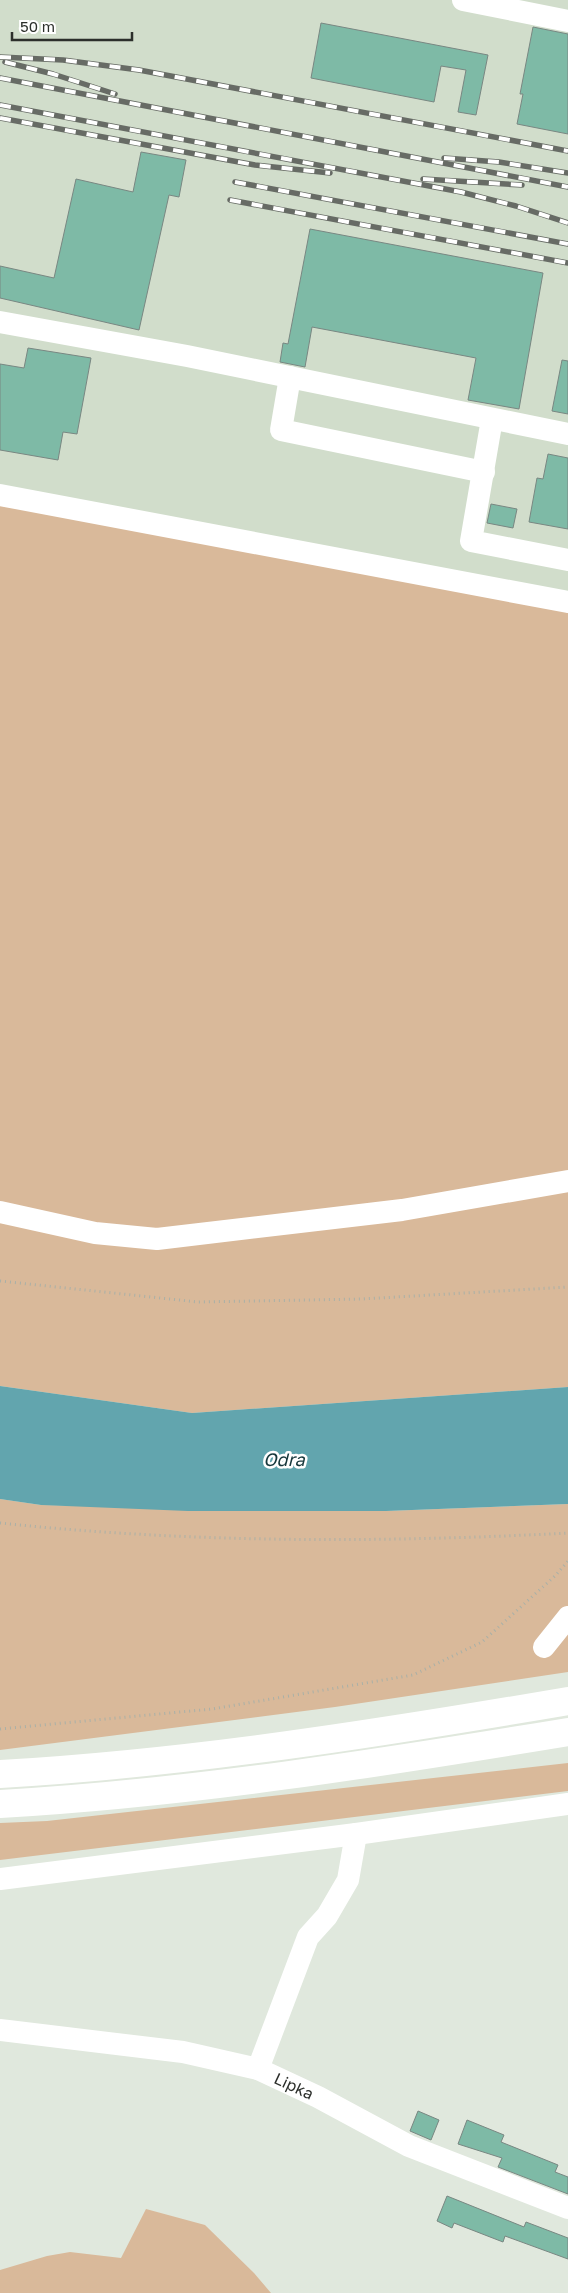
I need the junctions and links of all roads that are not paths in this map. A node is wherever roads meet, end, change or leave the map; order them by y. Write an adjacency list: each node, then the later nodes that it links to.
1 (463, 0): 2 (street)
2 (568, 21)
3 (0, 322): 4 (street)
4 (290, 377): 5 (street); 7 (street)
5 (492, 419): 6 (street); 7 (street)
6 (568, 434)
7 (484, 472): 9 (street)
8 (0, 494): 10 (street)
9 (568, 560)
10 (568, 602)
11 (568, 1181): 12 (street)
12 (0, 1212)
13 (568, 1616): 14 (street)
14 (544, 1647)
15 (568, 1701): 17 (highway)
16 (568, 1732): 18 (highway)
17 (0, 1774)
18 (0, 1804)
19 (568, 1804): 20 (street)
20 (356, 1834): 21 (street); 23 (street)
21 (0, 1879)
22 (0, 2030): 23 (street, Lipka)
23 (258, 2069): 24 (street, Lipka)
24 (568, 2208)

